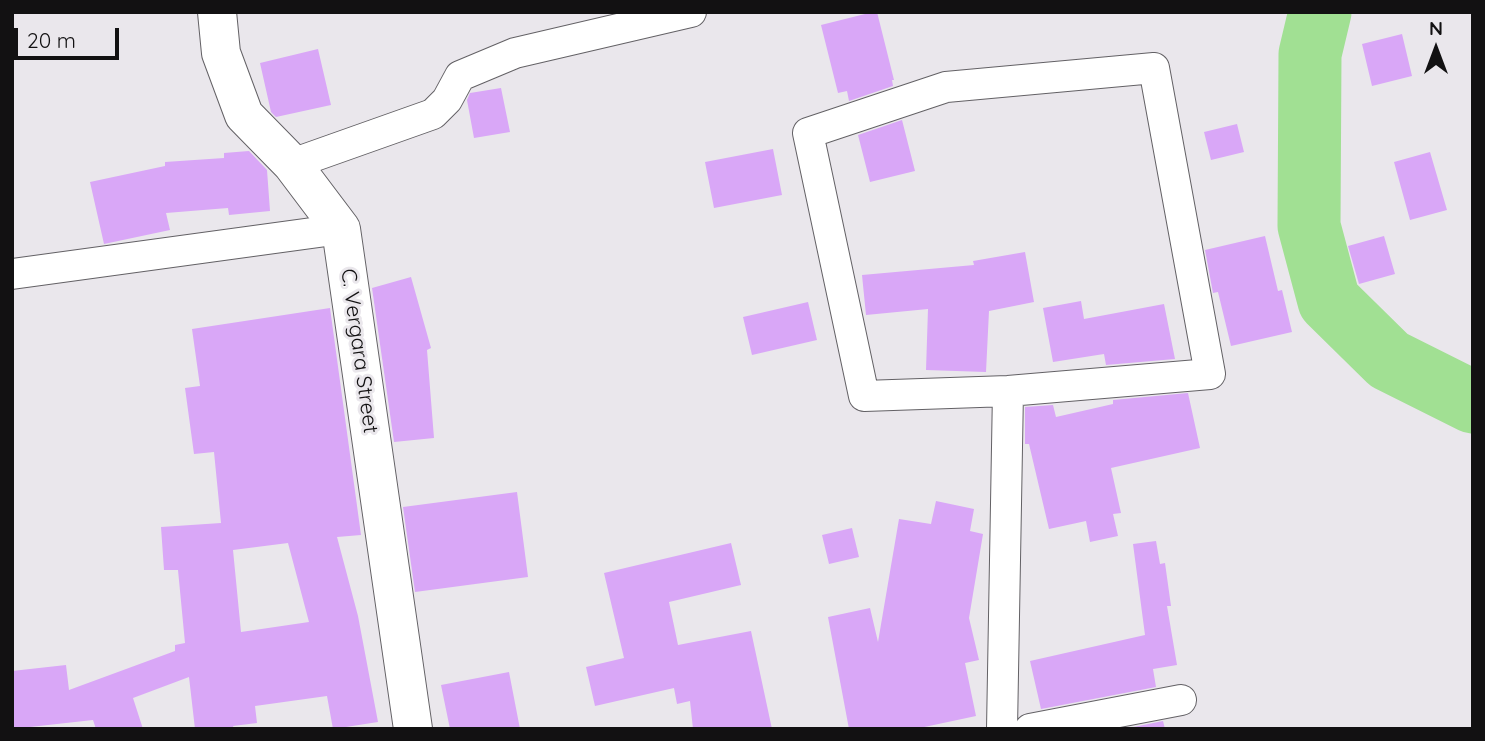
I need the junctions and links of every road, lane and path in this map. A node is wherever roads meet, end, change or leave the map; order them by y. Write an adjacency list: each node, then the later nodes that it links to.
1 (217, 12): 3 (street, C. Vergara Street)
2 (691, 12): 3 (street)
3 (292, 164): 4 (street, C. Vergara Street)
4 (341, 229): 5 (street); 8 (street, C. Vergara Street)
5 (12, 274)
6 (1008, 391): 6 (street); 9 (street)
7 (1181, 700): 10 (street)
8 (413, 729)
9 (1002, 729)
10 (1030, 729)

